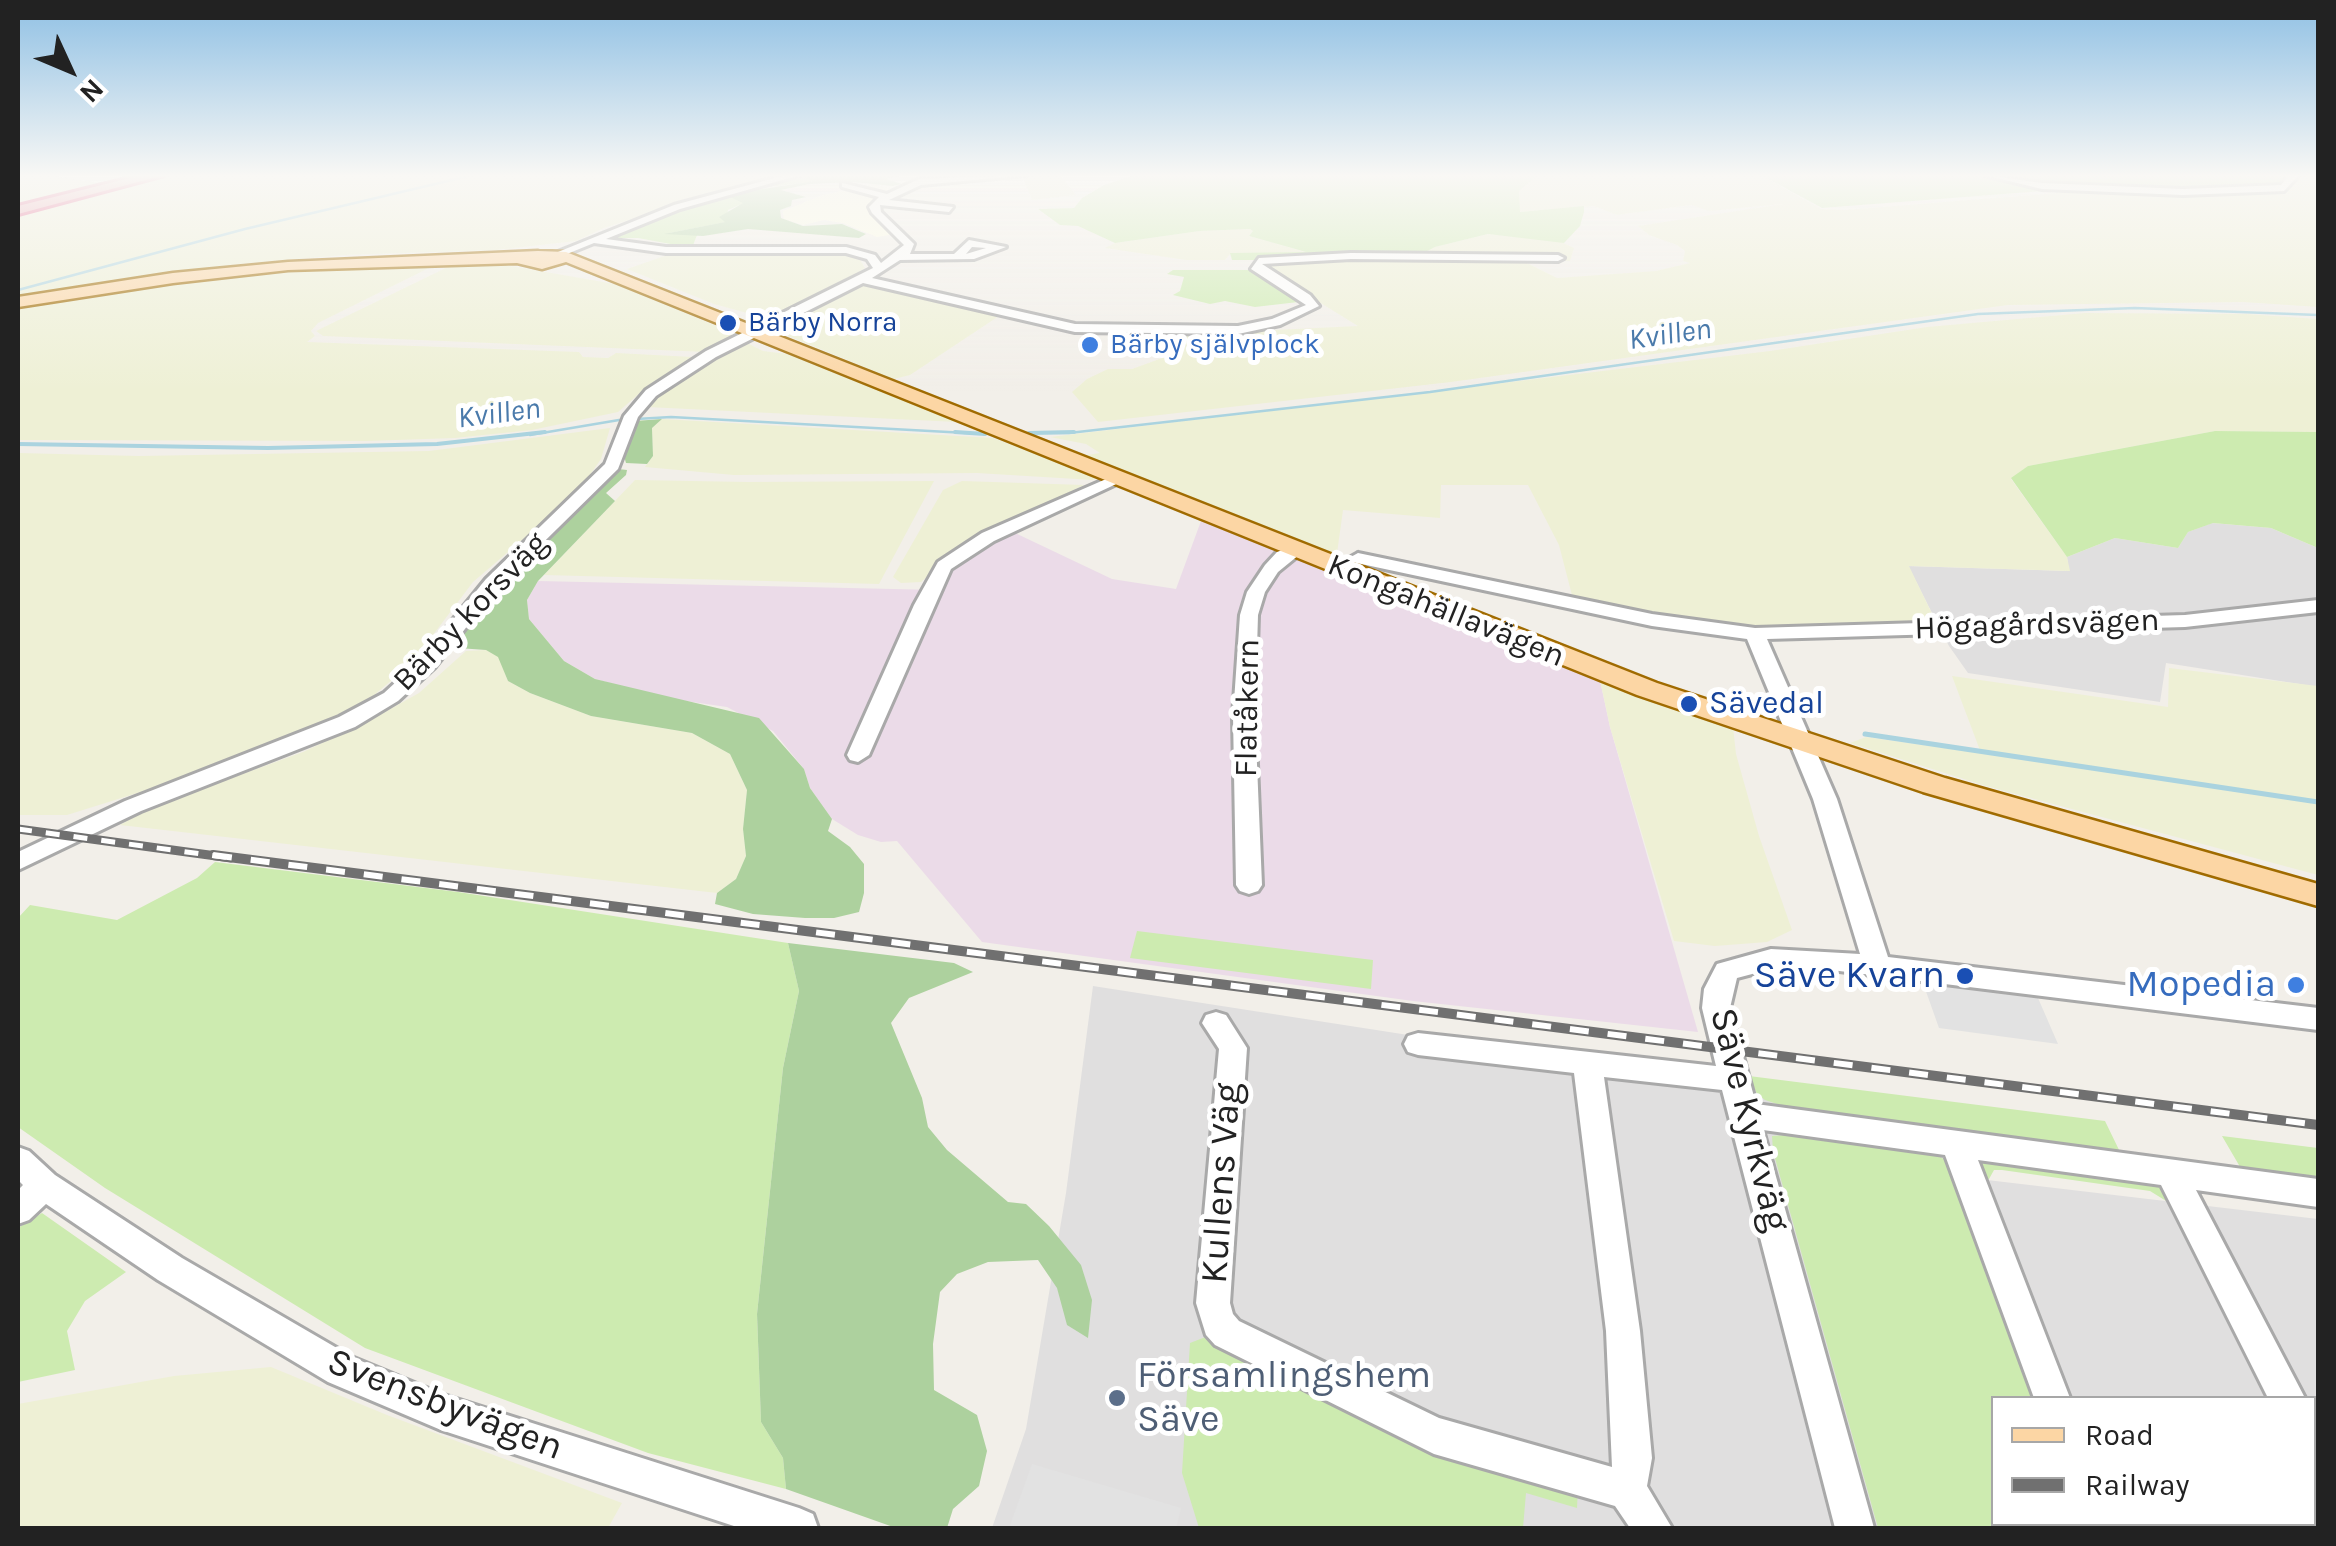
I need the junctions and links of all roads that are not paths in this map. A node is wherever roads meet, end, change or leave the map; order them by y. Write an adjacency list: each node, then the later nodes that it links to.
1 (578, 247): 4 (street, Kongahällavägen)
2 (640, 247): 9 (street)
3 (907, 247): 5 (street)
4 (561, 256): 8 (main road, Kongahällavägen); 10 (main road, Kongahällavägen)
5 (900, 256): 6 (street); 9 (street, Bärby korsväg)
6 (957, 257)
7 (1558, 258): 11 (street)
8 (535, 261): 10 (main road, Kongahällavägen); 12 (main road)
9 (879, 269): 11 (street, Bärby korsväg)
10 (594, 270): 13 (main road, Kongahällavägen)
11 (861, 279): 13 (street, Bärby korsväg)
12 (18, 302)
13 (751, 332): 14 (main road, Kongahällavägen); 21 (street, Bärby korsväg)
14 (1119, 479): 15 (main road, Kongahällavägen); 20 (street)
15 (1296, 550): 19 (main road, Kongahällavägen); 22 (street, Flatåkern)
16 (1358, 558): 18 (street, Högagårdsvägen)
17 (2318, 606): 18 (street, Högagårdsvägen)
18 (1755, 634): 19 (street)
19 (1802, 743): 23 (main road, Kongahällavägen); 24 (street)
20 (858, 755)
21 (18, 862)
22 (1249, 885)
23 (2318, 895)
24 (1877, 965): 25 (street); 29 (street, Säve Kyrkväg)
25 (2318, 1019)
26 (1216, 1023): 39 (street, Kullens Väg)
27 (1418, 1044): 28 (street)
28 (1587, 1062): 29 (street); 39 (street)
29 (1734, 1080): 30 (street, Säve Kyrkväg)
30 (1744, 1115): 31 (street); 42 (street, Säve Kyrkväg)
31 (1955, 1141): 33 (street); 37 (street)
32 (18, 1160): 34 (street, Svensbyvägen)
33 (2171, 1174): 35 (street); 38 (street)
34 (44, 1185): 36 (street); 40 (street, Svensbyvägen)
35 (2318, 1193)
36 (18, 1210)
37 (2051, 1396)
38 (2287, 1396)
39 (1627, 1490): 41 (street)
40 (799, 1528)
41 (1653, 1528)
42 (1854, 1528)

